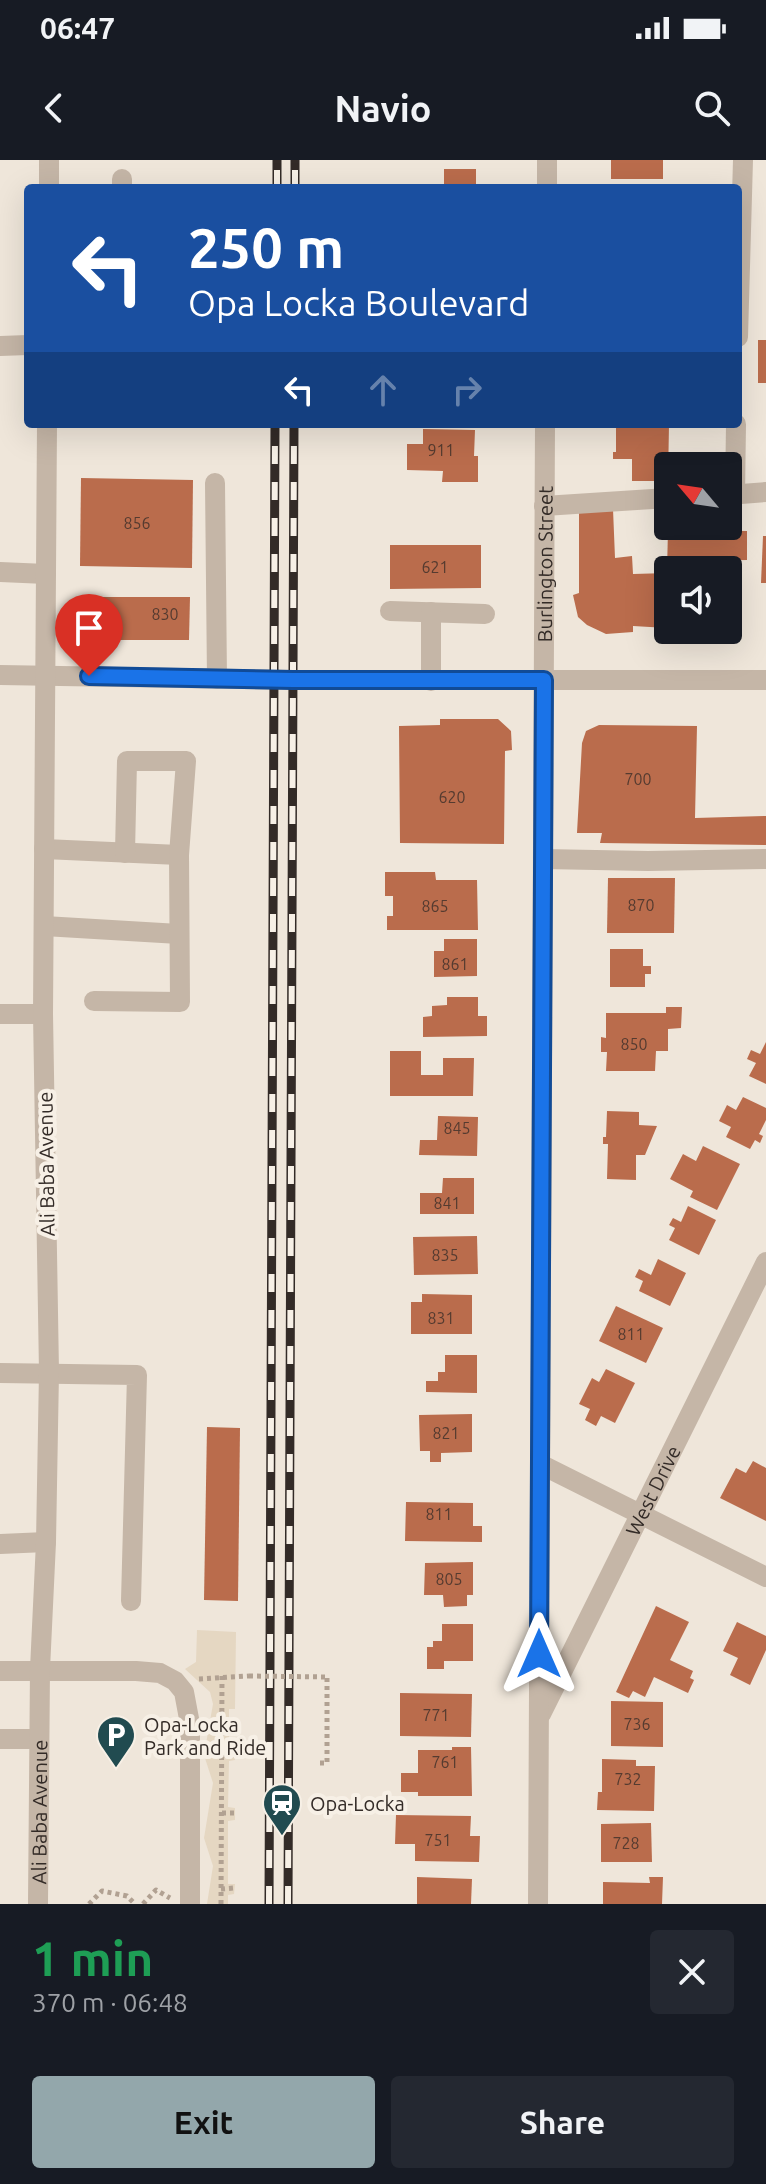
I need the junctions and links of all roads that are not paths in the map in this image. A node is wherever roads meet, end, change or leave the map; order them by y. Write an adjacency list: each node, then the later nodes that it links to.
1 (49, 160): 4 (street)
2 (547, 160): 5 (street)
3 (743, 160): 6 (street)
4 (49, 184)
5 (547, 184)
6 (742, 195)
7 (24, 345): 8 (street)
8 (0, 346)
9 (47, 428): 19 (street, Ali Baba Avenue)
10 (545, 428): 17 (street, Burlington Street)
11 (736, 428): 12 (street)
12 (734, 452)
13 (215, 483): 25 (street)
14 (766, 492): 15 (street)
15 (742, 494)
16 (654, 499): 17 (street)
17 (544, 506): 26 (street, Burlington Street)
18 (0, 572): 19 (street)
19 (46, 574): 24 (street, Ali Baba Avenue)
20 (390, 611): 21 (street)
21 (431, 612): 22 (street); 28 (street)
22 (485, 614)
23 (0, 675): 24 (street)
24 (46, 675): 25 (street); 29 (street, Ali Baba Avenue)
25 (217, 679): 28 (street)
26 (544, 680): 27 (street); 28 (street); 32 (street, Burlington Street)
27 (766, 680)
28 (431, 681)
29 (44, 849): 30 (street); 34 (street, Ali Baba Avenue)
30 (125, 853): 31 (street); 31 (street)
31 (179, 855): 35 (street)
32 (543, 859): 33 (street); 42 (street, Burlington Street)
33 (766, 859)
34 (44, 926): 35 (street); 38 (street, Ali Baba Avenue)
35 (179, 934): 36 (street)
36 (94, 1001)
37 (0, 1014): 38 (street)
38 (43, 1014): 40 (street, Ali Baba Avenue)
39 (766, 1262): 43 (street, West Drive)
40 (49, 1372): 41 (street); 44 (street, Ali Baba Avenue); 47 (street)
41 (0, 1373)
42 (540, 1464): 43 (street); 50 (street, Burlington Street)
43 (640, 1515): 46 (street); 50 (street, West Drive)
44 (46, 1542): 45 (street); 48 (street, Ali Baba Avenue)
45 (0, 1544)
46 (766, 1577)
47 (131, 1601)
48 (40, 1669): 49 (street); 52 (street, Ali Baba Avenue); 54 (street)
49 (0, 1671)
50 (539, 1717): 55 (street, Burlington Street)
51 (0, 1739): 52 (street)
52 (39, 1739): 53 (street, Ali Baba Avenue)
53 (38, 1904)
54 (190, 1904)
55 (538, 1904)

